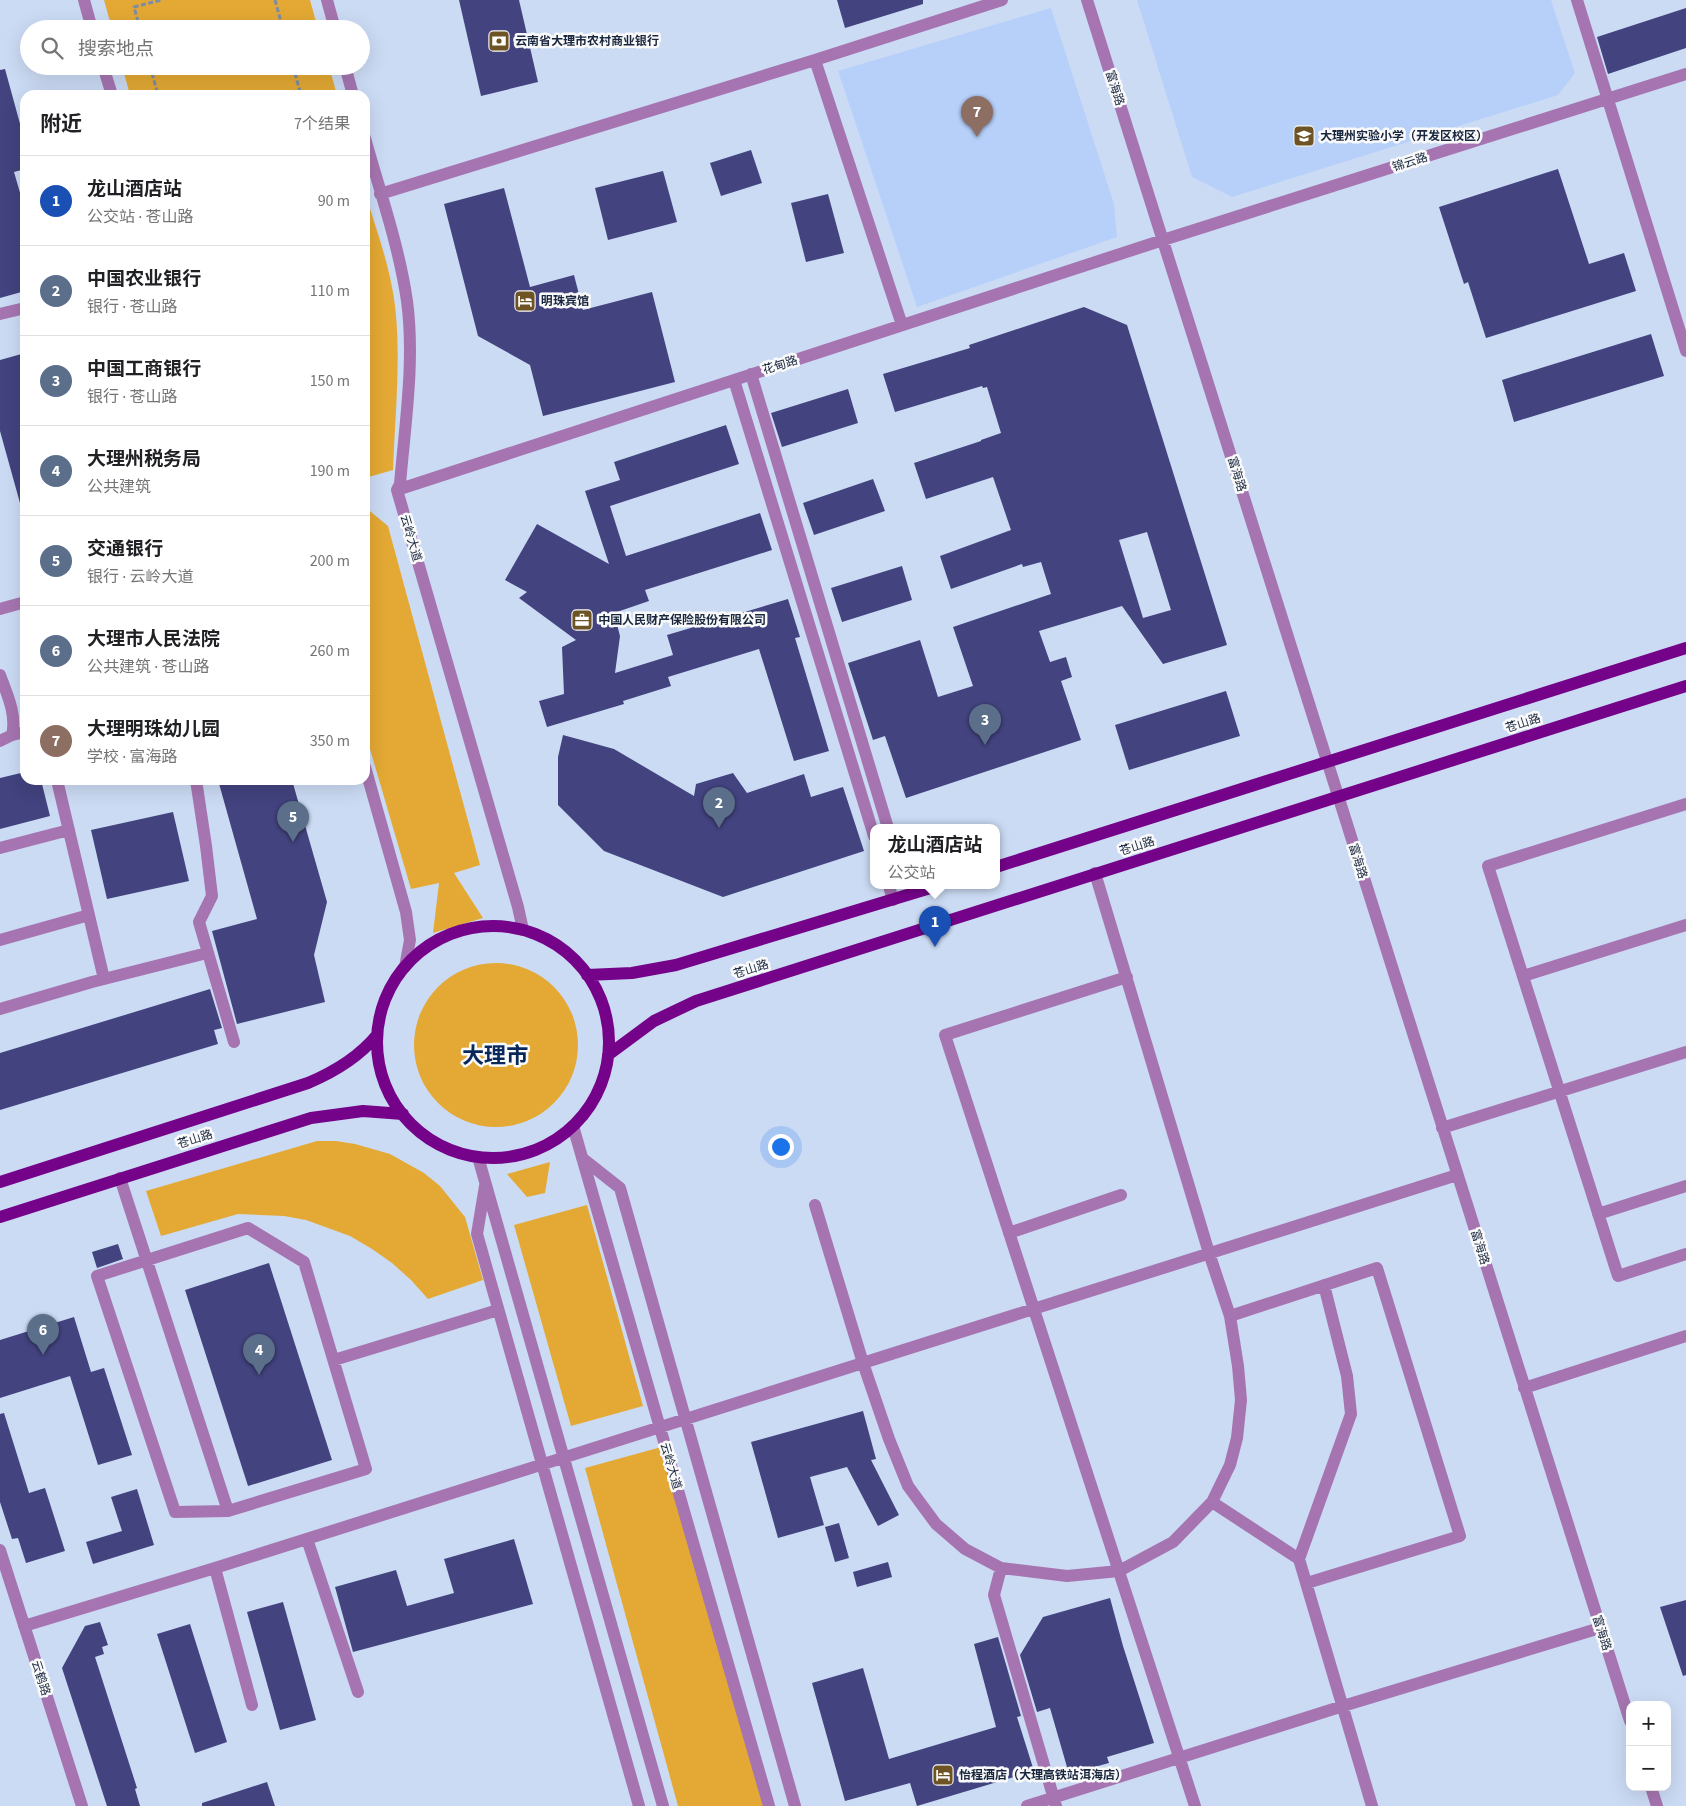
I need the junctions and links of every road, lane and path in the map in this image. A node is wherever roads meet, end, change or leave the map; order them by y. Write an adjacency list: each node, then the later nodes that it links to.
1 (84, 0): 8 (street)
2 (161, 0): 9 (path)
3 (275, 0): 10 (path)
4 (327, 0): 11 (street)
5 (1002, 0): 12 (street)
6 (1087, 0): 25 (street, 富海路)
7 (1577, 0): 22 (street)
8 (90, 20)
9 (137, 20)
10 (281, 20)
11 (333, 20)
12 (815, 60): 24 (street); 28 (street)
13 (1686, 74): 22 (street, 锦云路)
14 (106, 75): 18 (street)
15 (152, 75): 19 (path)
16 (295, 75): 20 (path)
17 (347, 75): 21 (street)
18 (111, 90)
19 (157, 90)
20 (300, 90)
21 (352, 90)
22 (1609, 99): 25 (street, 锦云路); 29 (street)
23 (370, 157): 24 (street, 云岭大道)
24 (380, 194): 32 (street, 云岭大道)
25 (1163, 240): 28 (street, 花甸路); 40 (street, 富海路)
26 (20, 309): 27 (street)
27 (0, 314)
28 (902, 325): 30 (street, 花甸路)
29 (1686, 351)
30 (750, 374): 31 (street, 花甸路); 47 (street)
31 (734, 380): 32 (street, 花甸路); 46 (street)
32 (397, 490): 57 (street, 云岭大道)
33 (20, 603): 34 (street)
34 (0, 608)
35 (1686, 648): 40 (main road, 苍山路)
36 (0, 675): 38 (street)
37 (1686, 686): 44 (main road, 苍山路)
38 (19, 734): 39 (street)
39 (0, 741)
40 (1327, 762): 44 (street, 富海路); 50 (main road, 苍山路)
41 (58, 785): 48 (street)
42 (197, 785): 59 (street)
43 (370, 785): 60 (street)
44 (1338, 796): 51 (main road, 苍山路); 73 (street, 富海路)
45 (1686, 804): 63 (street)
46 (870, 824)
47 (887, 824)
48 (69, 830): 49 (street); 55 (street)
49 (0, 848)
50 (1000, 866)
51 (1095, 873): 62 (street); 69 (main road, 苍山路)
52 (890, 889): 54 (street)
53 (907, 890): 54 (main road, 苍山路)
54 (893, 900): 61 (main road, 苍山路)
55 (89, 914): 58 (street); 64 (street)
56 (1686, 925): 63 (street)
57 (523, 930): 60 (main road); 61 (main road)
58 (0, 940)
59 (208, 953): 64 (street); 67 (street)
60 (405, 967): 66 (main road)
61 (587, 975): 69 (main road)
62 (1127, 976): 85 (street); 86 (street)
63 (1523, 976): 70 (street)
64 (104, 979): 65 (street)
65 (0, 1009)
66 (377, 1035): 71 (main road); 78 (main road, 苍山路)
67 (234, 1042)
68 (1686, 1052): 70 (street)
69 (608, 1055): 72 (main road)
70 (1559, 1092): 73 (street); 83 (street)
71 (403, 1114): 74 (main road); 77 (main road, 苍山路)
72 (573, 1126): 74 (main road); 75 (street, 云岭大道)
73 (1442, 1128): 76 (street, 富海路)
74 (478, 1157): 79 (street)
75 (582, 1158): 97 (street); 98 (street, 云岭大道)
76 (1458, 1175): 86 (street); 96 (street, 富海路)
77 (120, 1178): 84 (main road, 苍山路); 88 (street)
78 (0, 1182)
79 (485, 1184): 91 (street); 99 (street)
80 (1686, 1186): 83 (street)
81 (1121, 1194): 85 (street)
82 (815, 1205): 95 (street)
83 (1598, 1214): 87 (street)
84 (0, 1217)
85 (1009, 1233): 90 (street)
86 (1209, 1253): 90 (street); 92 (street)
87 (1686, 1254)
88 (145, 1260): 94 (street); 102 (street); 102 (street)
89 (1324, 1285): 92 (street); 105 (street); 109 (street)
90 (1034, 1309): 95 (street); 108 (street)
91 (498, 1310): 94 (street); 100 (street)
92 (1230, 1316): 101 (street)
93 (1686, 1336): 96 (street)
94 (334, 1360): 102 (street)
95 (863, 1363): 97 (street); 107 (street)
96 (1524, 1388): 111 (street, 富海路)
97 (685, 1419): 98 (street); 123 (street)
98 (660, 1427): 99 (street); 122 (street, 云岭大道)
99 (564, 1458): 100 (street); 121 (street)
100 (542, 1464): 103 (street); 120 (street)
101 (1212, 1502): 105 (street); 108 (street)
102 (228, 1512)
103 (307, 1539): 106 (street); 112 (street)
104 (0, 1550): 110 (street, 云鹤路)
105 (1300, 1558): 109 (street)
106 (215, 1568): 110 (street); 113 (street)
107 (1001, 1568): 108 (street); 118 (street)
108 (1119, 1571): 116 (street)
109 (1307, 1583): 114 (street)
110 (24, 1626): 119 (street, 云鹤路)
111 (1600, 1628): 114 (street); 115 (street, 富海路)
112 (358, 1692)
113 (252, 1705)
114 (1343, 1706): 116 (street); 126 (street)
115 (1626, 1709)
116 (1180, 1758): 118 (street); 125 (street)
117 (1652, 1791): 127 (street)
118 (1055, 1802): 124 (street)
119 (82, 1806)
120 (639, 1806)
121 (663, 1806)
122 (769, 1806)
123 (795, 1806)
124 (1027, 1806)
125 (1196, 1806)
126 (1372, 1806)
127 (1657, 1806)

